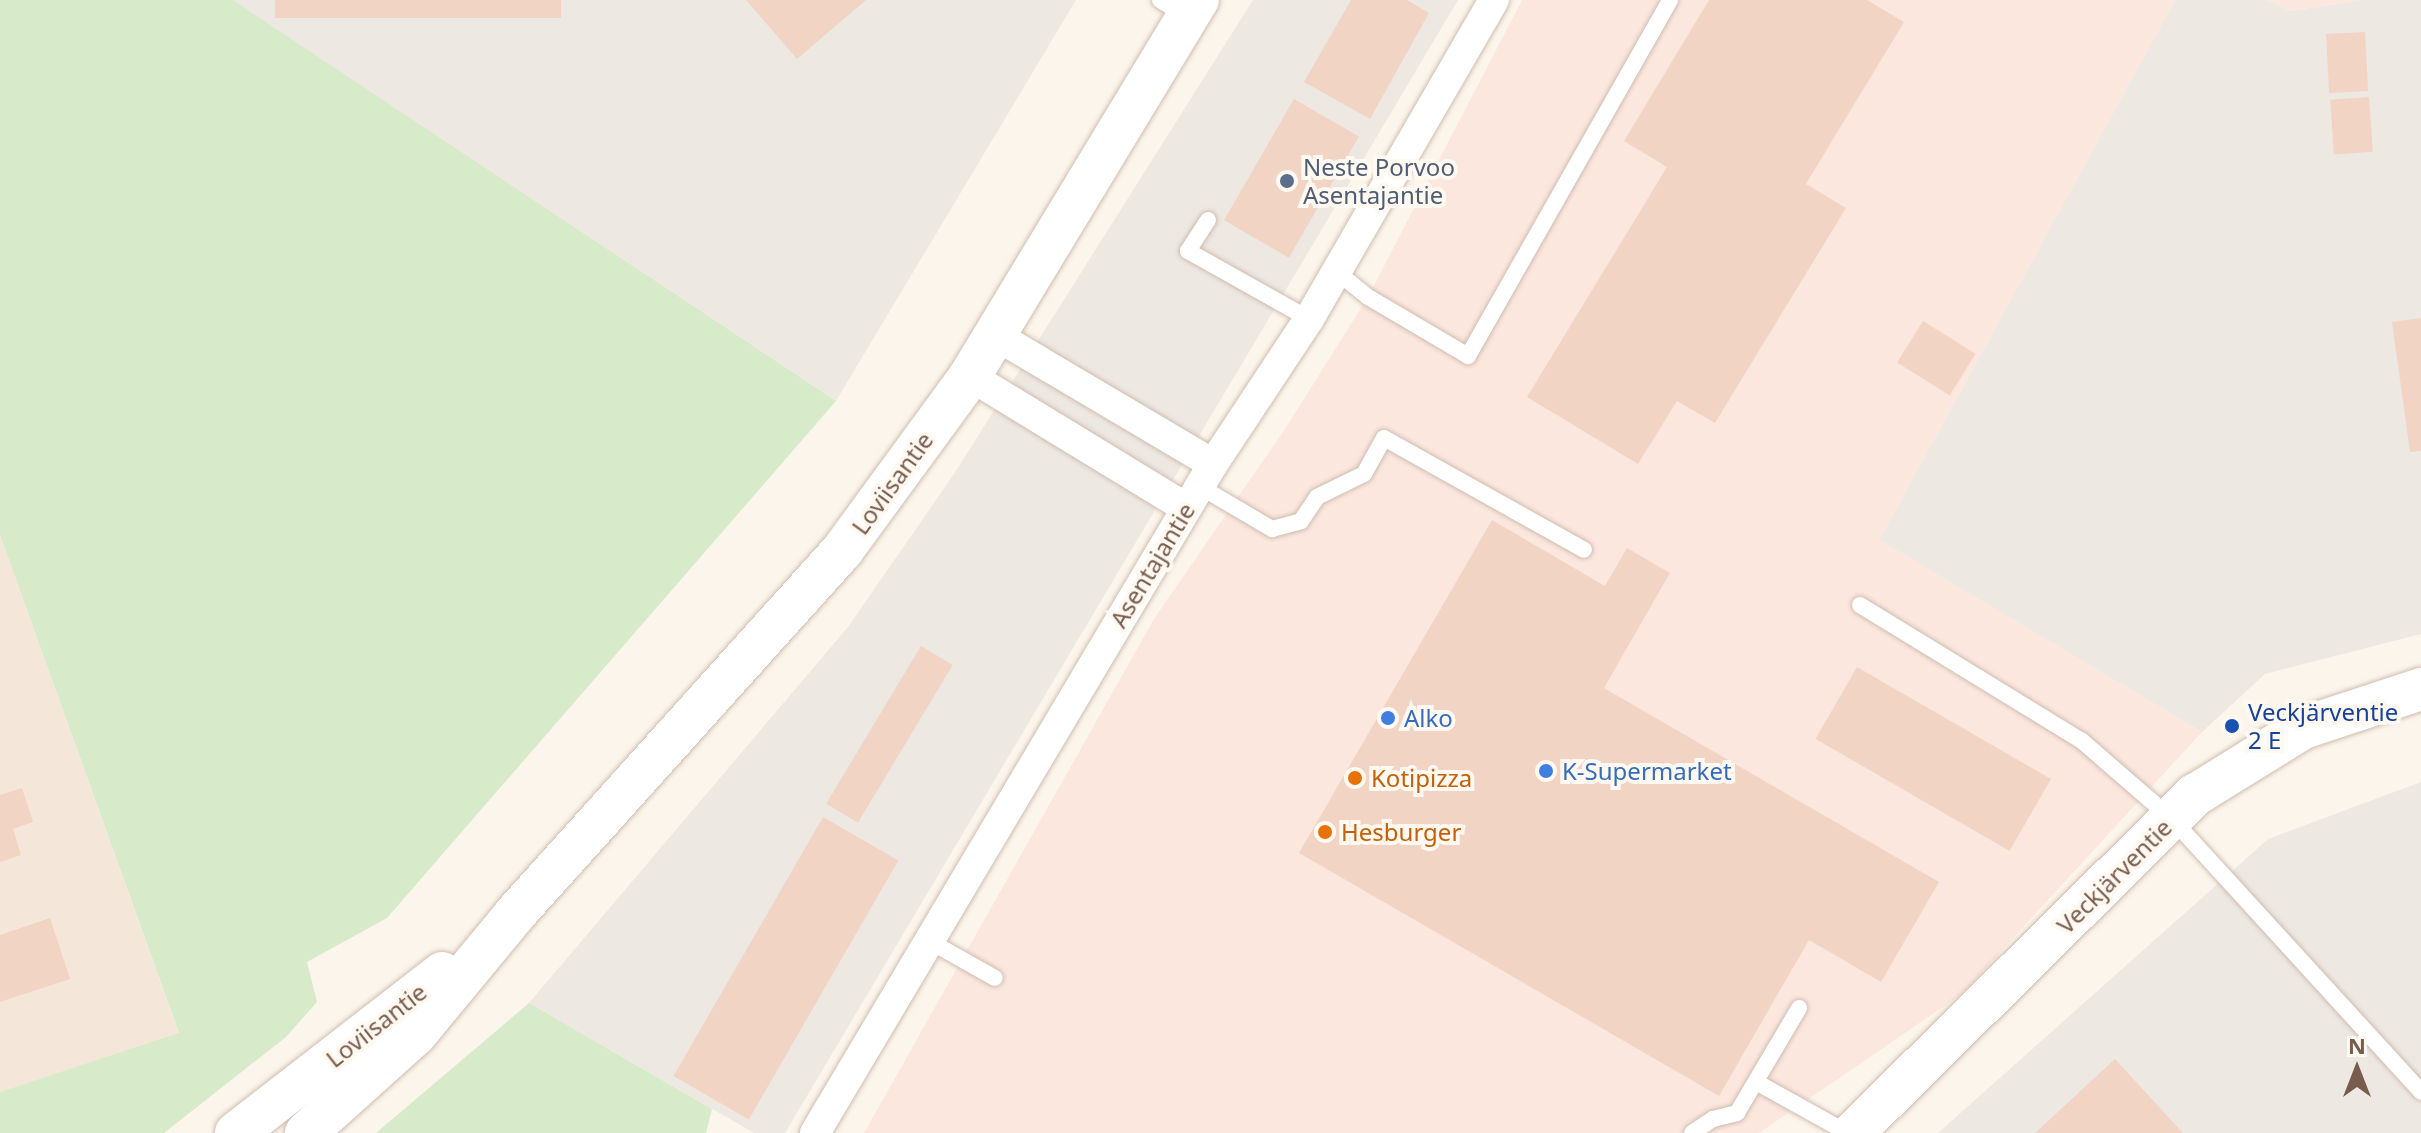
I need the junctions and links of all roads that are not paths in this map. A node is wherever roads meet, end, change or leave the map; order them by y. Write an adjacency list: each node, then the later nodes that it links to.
1 (1494, 0): 5 (street, Asentajantie)
2 (1670, 0): 5 (lane)
3 (1182, 6): 7 (main road, Loviisantie)
4 (1208, 220): 6 (lane)
5 (1336, 271): 6 (street, Asentajantie)
6 (1309, 319): 9 (street, Asentajantie)
7 (995, 335): 8 (main road, Loviisantie); 9 (street)
8 (970, 376): 9 (street); 14 (main road, Loviisantie)
9 (1199, 486): 10 (lane); 15 (street, Asentajantie)
10 (1584, 550)
11 (1860, 605): 13 (lane)
12 (2421, 689): 13 (main road, Veckjärventie)
13 (2172, 819): 19 (lane); 24 (main road, Veckjärventie)
14 (515, 914): 20 (main road, Loviisantie); 21 (main road, Loviisantie)
15 (931, 942): 16 (lane); 22 (street, Asentajantie)
16 (995, 978)
17 (1799, 1008): 18 (lane)
18 (1756, 1082): 23 (lane); 24 (lane)
19 (2421, 1092)
20 (236, 1133)
21 (306, 1133)
22 (815, 1133)
23 (1692, 1133)
24 (1851, 1133)

